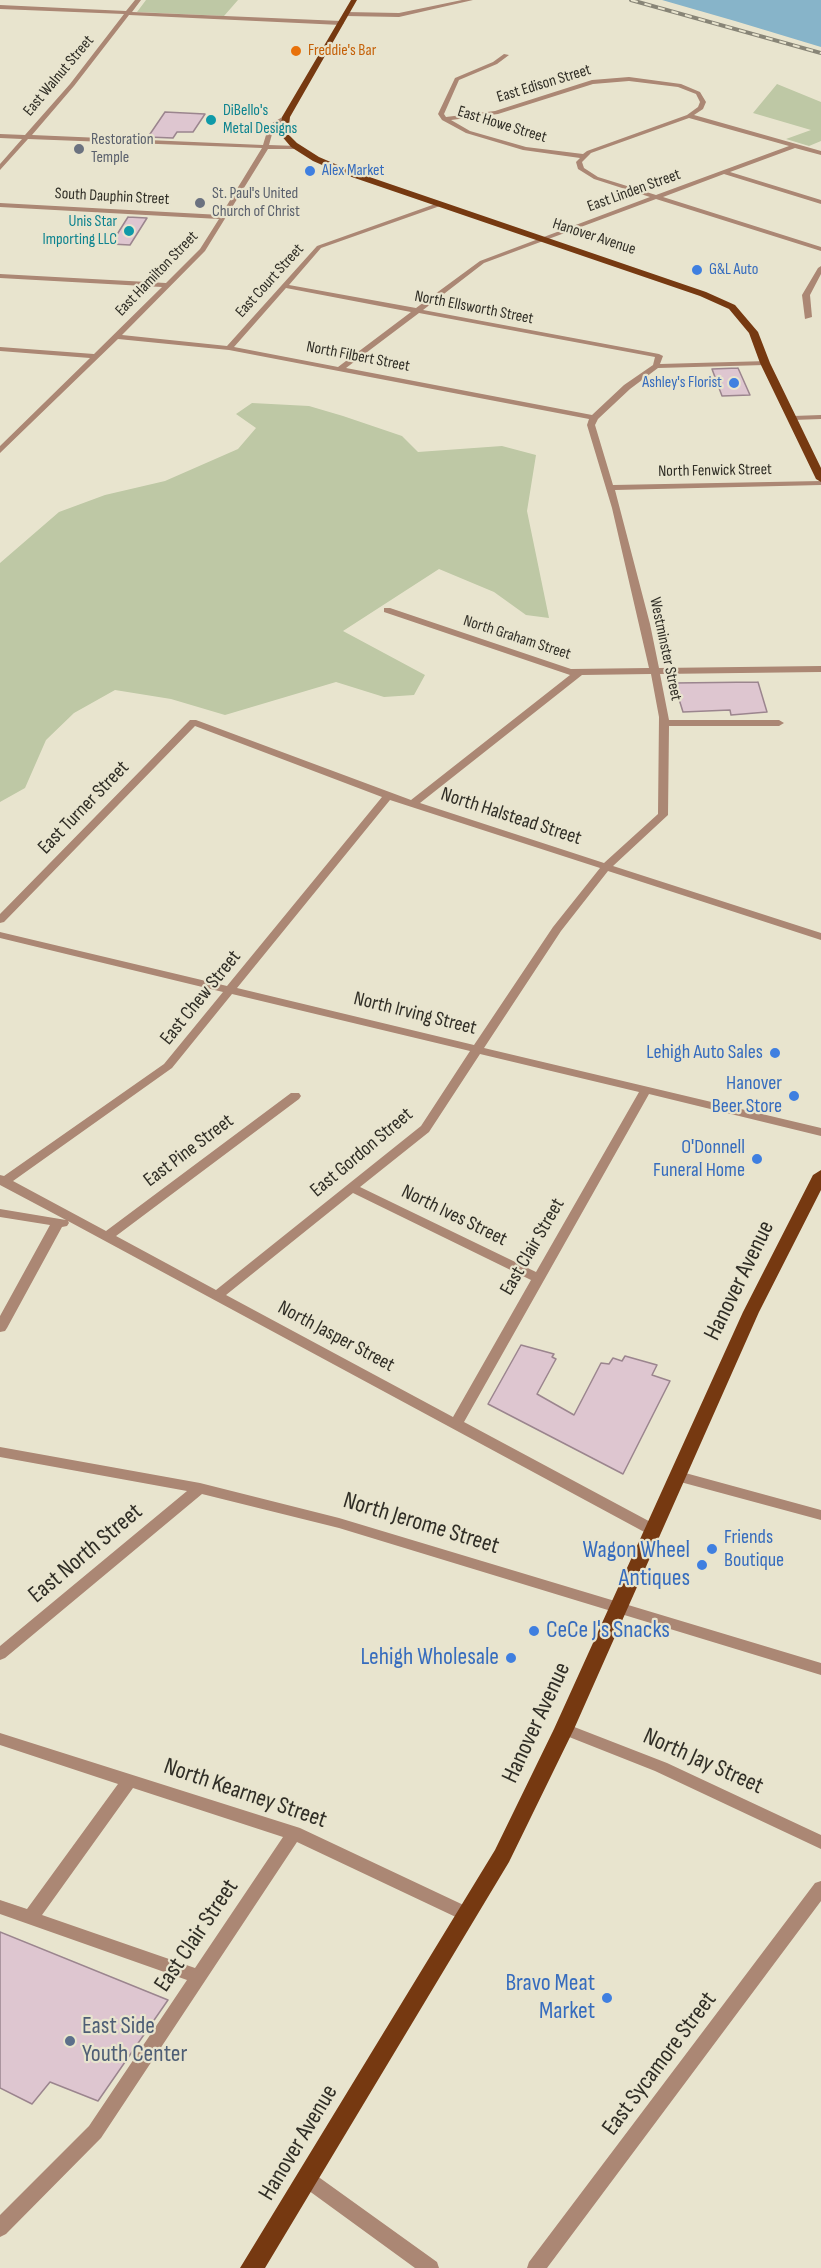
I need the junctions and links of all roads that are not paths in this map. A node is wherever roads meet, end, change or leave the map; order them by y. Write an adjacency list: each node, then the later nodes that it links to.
1 (138, 0): 5 (street, East Walnut Street)
2 (354, 0): 6 (main road, East Hamilton Street)
3 (470, 0): 6 (street)
4 (0, 7): 5 (street)
5 (128, 13): 7 (street); 13 (street, East Walnut Street)
6 (346, 14): 7 (main road, East Hamilton Street)
7 (341, 23): 10 (main road, East Hamilton Street)
8 (506, 55): 11 (street, East Howe Street)
9 (689, 116): 11 (street, East Edison Street); 14 (street); 18 (street)
10 (285, 117): 15 (street, East Hamilton Street); 16 (main road)
11 (444, 119): 18 (street, East Howe Street)
12 (0, 136): 13 (street)
13 (26, 137): 15 (street); 19 (street, East Walnut Street)
14 (794, 146): 17 (street); 20 (street, East Linden Street)
15 (265, 148): 16 (street); 25 (street, East Hamilton Street)
16 (297, 148): 24 (main road, Hanover Avenue)
17 (821, 153)
18 (582, 156): 21 (street)
19 (0, 168)
20 (723, 172): 21 (street, East Linden Street); 22 (street)
21 (656, 197): 26 (street, East Linden Street); 27 (street)
22 (821, 202)
23 (0, 205): 25 (street, South Dauphin Street)
24 (438, 205): 26 (main road, Hanover Avenue); 31 (street, East Court Street)
25 (223, 217): 30 (street, East Hamilton Street)
26 (541, 240): 32 (street, East Linden Street); 38 (main road, Hanover Avenue)
27 (821, 249)
28 (821, 268): 33 (street)
29 (0, 276): 30 (street)
30 (165, 285): 34 (street, East Hamilton Street)
31 (284, 286): 32 (street, North Ellsworth Street); 35 (street, East Court Street)
32 (417, 311): 39 (street, North Ellsworth Street); 40 (street, East Linden Street)
33 (808, 317)
34 (115, 336): 35 (street, North Filbert Street); 37 (street, East Hamilton Street)
35 (229, 348): 40 (street, North Filbert Street)
36 (0, 349): 37 (street)
37 (95, 356): 45 (street, East Hamilton Street)
38 (765, 363): 39 (street); 43 (main road, Hanover Avenue)
39 (656, 366): 42 (street)
40 (340, 369): 42 (street, North Filbert Street)
41 (821, 417): 43 (street)
42 (594, 418): 48 (street, Westminster Street)
43 (793, 418): 47 (main road, Hanover Avenue)
44 (0, 437): 45 (street)
45 (13, 438): 46 (street, East Hamilton Street)
46 (0, 450)
47 (821, 481): 48 (street, North Fenwick Street)
48 (610, 488): 51 (street, Westminster Street)
49 (387, 610): 52 (street, North Graham Street)
50 (821, 669): 51 (street, North Graham Street)
51 (655, 672): 52 (street, North Graham Street); 54 (street, Westminster Street)
52 (578, 673): 57 (street)
53 (193, 722): 56 (street, North Halstead Street); 59 (street, East Turner Street)
54 (664, 723): 55 (street); 58 (street, Westminster Street)
55 (779, 723)
56 (388, 796): 57 (street, North Halstead Street); 62 (street, East Chew Street)
57 (412, 804): 58 (street, North Halstead Street)
58 (606, 867): 61 (street, North Halstead Street); 63 (street, East Gordon Street)
59 (0, 920)
60 (0, 935): 62 (street, North Irving Street)
61 (821, 937)
62 (231, 990): 63 (street, North Irving Street); 68 (street, East Chew Street)
63 (477, 1050): 64 (street, North Irving Street); 69 (street, East Gordon Street)
64 (645, 1091): 66 (street, North Irving Street); 74 (street, East Clair Street)
65 (294, 1096): 73 (street, East Pine Street)
66 (821, 1132)
67 (821, 1175): 79 (main road, Hanover Avenue)
68 (2, 1180): 72 (street, North Jasper Street)
69 (352, 1188): 74 (street, North Ives Street); 75 (street, East Gordon Street)
70 (0, 1213): 71 (street)
71 (58, 1222): 72 (street); 76 (street)
72 (93, 1229): 73 (street, North Jasper Street)
73 (107, 1236): 75 (street, North Jasper Street)
74 (539, 1279): 77 (street, East Clair Street)
75 (218, 1295): 77 (street, North Jasper Street)
76 (0, 1328)
77 (456, 1424): 82 (street, North Jasper Street)
78 (0, 1452): 80 (street, North Jerome Street)
79 (678, 1476): 81 (street); 82 (main road, Hanover Avenue)
80 (200, 1488): 83 (street, North Jerome Street); 84 (street, East North Street)
81 (821, 1515)
82 (654, 1530): 83 (main road, Hanover Avenue)
83 (619, 1607): 85 (street, North Jerome Street); 86 (main road, Hanover Avenue)
84 (0, 1654)
85 (821, 1669)
86 (564, 1729): 90 (street, North Jay Street); 93 (main road, Hanover Avenue)
87 (0, 1739): 88 (street, North Kearney Street)
88 (129, 1780): 89 (street, North Kearney Street); 94 (street)
89 (294, 1833): 93 (street, North Kearney Street); 95 (street, East Clair Street)
90 (821, 1842)
91 (821, 1888): 100 (street, East Sycamore Street)
92 (0, 1907): 94 (street)
93 (466, 1914): 96 (main road, Hanover Avenue)
94 (30, 1917): 95 (street)
95 (199, 1977): 97 (street, East Clair Street)
96 (307, 2179): 98 (main road, Hanover Avenue); 99 (street)
97 (0, 2228)
98 (252, 2268)
99 (430, 2268)
100 (536, 2268)

